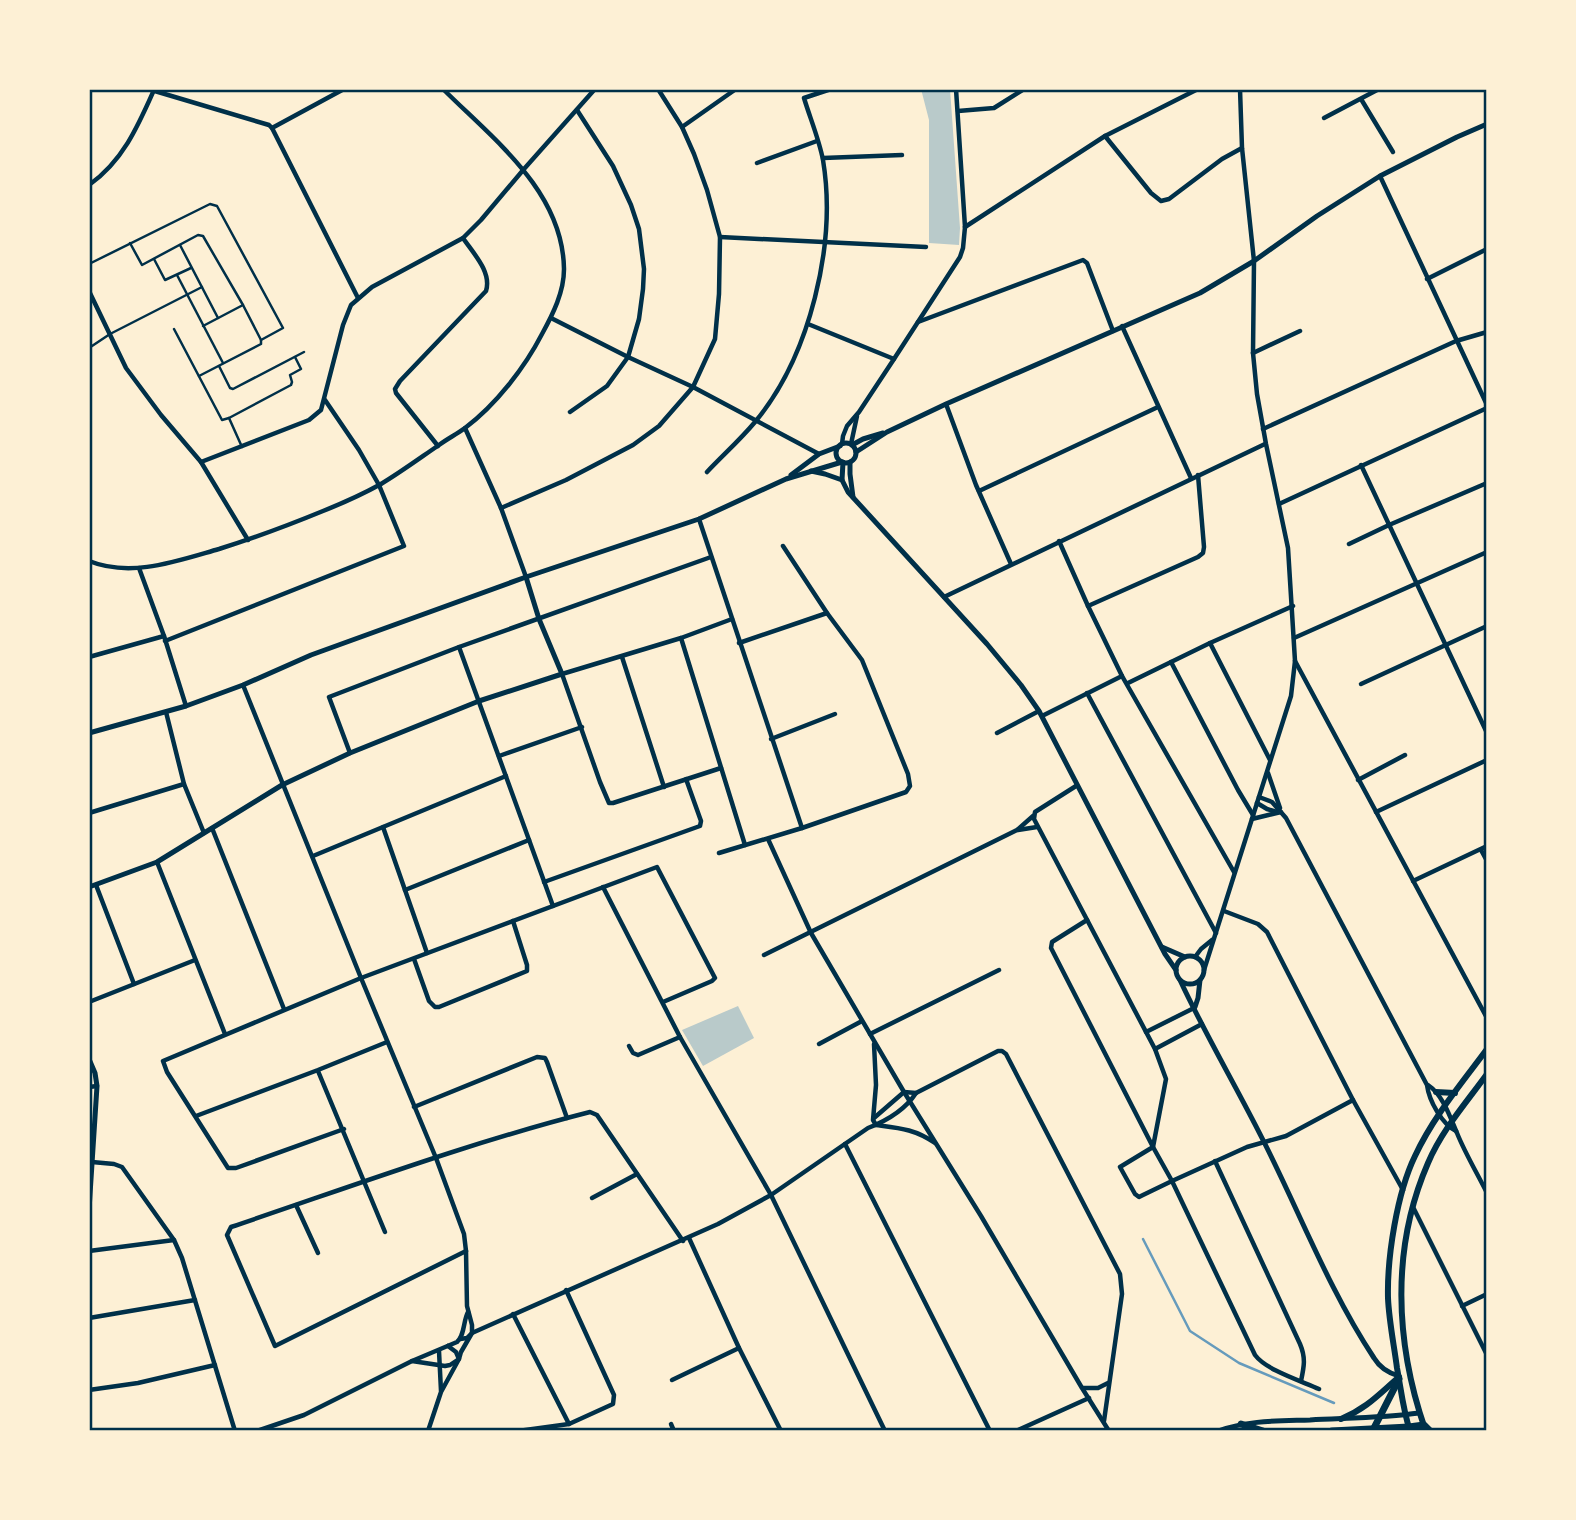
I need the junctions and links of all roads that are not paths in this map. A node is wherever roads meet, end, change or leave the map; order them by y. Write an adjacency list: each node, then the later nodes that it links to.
1 (148, 89): 12 (street)
2 (344, 89): 20 (street)
3 (443, 89): 28 (street)
4 (595, 89): 15 (street)
5 (658, 89): 19 (street)
6 (736, 89): 19 (street)
7 (831, 89): 22 (street)
8 (956, 89): 16 (street)
9 (1024, 89): 16 (street)
10 (1198, 89): 21 (street)
11 (1240, 89): 23 (street)
12 (155, 90): 20 (street); 30 (street)
13 (1377, 90): 14 (street)
14 (1361, 99): 17 (street); 24 (street)
15 (577, 110): 28 (street); 66 (street)
16 (958, 111): 31 (street)
17 (1324, 118)
18 (1487, 124): 29 (main road)
19 (682, 127): 32 (street)
20 (272, 128): 48 (street)
21 (1105, 136): 23 (street); 31 (street)
22 (817, 141): 26 (street); 27 (street)
23 (1242, 148): 40 (street)
24 (1392, 152)
25 (902, 155): 26 (street)
26 (823, 158): 35 (street)
27 (757, 163)
28 (524, 169): 33 (street); 51 (street)
29 (1380, 176): 40 (main road); 44 (street)
30 (89, 185)
31 (965, 227): 52 (street)
32 (720, 237): 35 (street); 71 (street)
33 (463, 238): 48 (street); 86 (street)
34 (130, 243): 39 (street); 41 (street); 61 (street)
35 (825, 243): 37 (street); 53 (street)
36 (180, 245): 39 (street); 42 (street); 49 (street)
37 (926, 247)
38 (1487, 249): 44 (street)
39 (154, 259): 43 (street)
40 (1254, 261): 55 (main road); 65 (street)
41 (89, 264)
42 (192, 267): 43 (street); 45 (street)
43 (177, 275): 47 (street)
44 (1427, 279): 62 (street)
45 (202, 287): 47 (street); 50 (street)
46 (89, 292): 60 (street)
47 (187, 294): 54 (street); 60 (street)
48 (358, 298): 72 (street)
49 (243, 305): 50 (street); 61 (street)
50 (218, 318): 54 (street)
51 (551, 318): 66 (street); 80 (street)
52 (918, 322): 57 (street); 68 (street)
53 (808, 324): 68 (street); 79 (street)
54 (204, 326): 69 (street)
55 (1122, 326): 57 (main road); 75 (street)
56 (174, 329): 70 (street)
57 (1113, 331): 73 (main road)
58 (1300, 331): 65 (street)
59 (1487, 332): 62 (street)
60 (110, 334): 63 (street); 90 (street)
61 (261, 340): 69 (street)
62 (1456, 341): 74 (street); 81 (street)
63 (89, 348)
64 (304, 352): 67 (street)
65 (1253, 353): 81 (street)
66 (628, 357): 71 (street); 76 (street)
67 (295, 358): 69 (street); 78 (street)
68 (894, 359): 77 (street)
69 (221, 365): 70 (street)
70 (199, 376): 78 (street)
71 (693, 387): 79 (street); 104 (street)
72 (324, 399): 87 (street); 100 (street)
73 (946, 404): 82 (main road); 101 (street)
74 (1487, 406): 92 (street)
75 (1158, 407): 96 (street); 101 (street)
76 (570, 412)
77 (859, 412): 84 (street); 85 (street)
78 (229, 418): 87 (street)
79 (755, 421): 89 (street); 94 (street)
80 (465, 428): 86 (street); 104 (street)
81 (1263, 429): 83 (street)
82 (887, 432): 85 (main road); 88 (main road)
83 (1266, 444): 95 (street); 103 (street)
84 (841, 445): 85 (main road); 89 (main road); 91 (main road)
85 (851, 445): 88 (main road)
86 (438, 446): 100 (street)
87 (242, 447): 90 (street)
88 (856, 452): 91 (main road)
89 (819, 454): 97 (main road)
90 (201, 462): 107 (street)
91 (845, 462): 93 (main road); 98 (main road); 102 (main road)
92 (1362, 465): 103 (street); 106 (street)
93 (808, 471): 97 (main road); 98 (main road)
94 (707, 472)
95 (1198, 475): 96 (street); 119 (street)
96 (1191, 478): 108 (street)
97 (786, 479): 105 (main road)
98 (842, 480): 102 (main road)
99 (1487, 484): 106 (street)
100 (379, 485): 107 (street); 125 (street)
101 (979, 491): 114 (street)
102 (853, 497): 118 (main road)
103 (1279, 503): 120 (street)
104 (501, 508): 116 (street)
105 (699, 519): 112 (street); 116 (main road)
106 (1390, 525): 109 (street); 117 (street)
107 (248, 540): 115 (street)
108 (1059, 541): 114 (street); 119 (street)
109 (1349, 544)
110 (783, 546): 121 (street)
111 (1487, 552): 117 (street)
112 (711, 557): 122 (street); 123 (street)
113 (89, 561): 115 (street)
114 (1011, 564): 118 (street)
115 (139, 569): 125 (street)
116 (526, 577): 122 (main road); 140 (main road)
117 (1417, 584): 127 (street); 130 (street)
118 (944, 597): 146 (main road)
119 (1088, 606): 137 (street)
120 (1293, 606): 127 (street); 129 (street)
121 (827, 612): 128 (street); 175 (street)
122 (540, 619): 131 (street); 136 (main road)
123 (732, 619): 126 (street); 128 (street)
124 (1487, 626): 130 (street)
125 (164, 638): 132 (street); 143 (street)
126 (681, 638): 133 (street); 157 (street)
127 (1294, 638): 134 (street)
128 (739, 643): 151 (street)
129 (1210, 643): 135 (street); 155 (street)
130 (1446, 645): 139 (street); 150 (street)
131 (459, 647): 142 (street); 152 (street)
132 (89, 657)
133 (622, 657): 136 (street); 165 (street)
134 (1296, 661): 155 (street); 161 (street)
135 (1171, 662): 138 (street); 171 (street)
136 (562, 674): 142 (main road); 147 (street)
137 (1122, 676): 138 (street); 141 (street)
138 (1128, 683): 187 (street)
139 (1361, 684)
140 (243, 685): 143 (main road); 163 (street)
141 (1087, 694): 146 (street); 198 (street)
142 (479, 701): 152 (main road); 154 (street)
143 (186, 706): 144 (main road)
144 (166, 712): 148 (main road); 162 (street)
145 (835, 714): 151 (street)
146 (1040, 714): 149 (street); 164 (main road)
147 (582, 727): 154 (street); 165 (street)
148 (89, 733)
149 (996, 733)
150 (1487, 733)
151 (771, 739): 175 (street)
152 (350, 753): 163 (main road)
153 (1405, 755): 161 (street)
154 (499, 757): 159 (street)
155 (1270, 760): 158 (street)
156 (1487, 760): 168 (street)
157 (721, 768): 160 (street); 180 (street)
158 (1268, 772): 166 (street); 167 (street)
159 (506, 776): 172 (street); 179 (street)
160 (686, 779): 165 (street); 189 (street)
161 (1358, 780): 168 (street)
162 (184, 784): 169 (street); 177 (street)
163 (282, 785): 174 (main road); 184 (street)
164 (1076, 786): 170 (street); 200 (main road)
165 (664, 787)
166 (1258, 800): 167 (street); 167 (street); 171 (street)
167 (1281, 812): 171 (street); 234 (street)
168 (1376, 812): 188 (street)
169 (89, 813)
170 (1034, 815): 173 (street); 176 (street)
171 (1253, 817): 187 (street)
172 (383, 827): 184 (street); 192 (street)
173 (1037, 827): 176 (street); 195 (street)
174 (212, 828): 177 (main road); 217 (street)
175 (802, 828): 178 (street)
176 (1017, 830): 197 (street)
177 (204, 833): 186 (main road)
178 (768, 839): 180 (street); 197 (street)
179 (529, 840): 189 (street); 192 (street)
180 (745, 845): 183 (street)
181 (1487, 846): 182 (street)
182 (1481, 850): 185 (street); 188 (street)
183 (719, 853)
184 (313, 856): 210 (street)
185 (1487, 861)
186 (157, 862): 190 (main road); 206 (street)
187 (1234, 873): 194 (street)
188 (1413, 881): 218 (street)
189 (544, 882): 193 (street)
190 (93, 886): 213 (street)
191 (603, 887): 193 (street); 215 (street); 215 (street)
192 (405, 890): 201 (street)
193 (553, 906): 196 (street)
194 (1224, 911): 198 (street); 241 (street)
195 (1087, 920): 221 (street); 256 (street)
196 (513, 921): 201 (street); 205 (street)
197 (811, 933): 202 (street); 219 (street)
198 (1216, 933): 199 (street)
199 (1213, 939): 204 (street); 209 (street)
200 (1162, 947): 203 (main road); 208 (main road)
201 (427, 953): 205 (street)
202 (764, 956)
203 (1185, 957): 204 (main road); 208 (main road)
204 (1195, 957): 209 (main road)
205 (414, 959): 210 (street)
206 (195, 960): 213 (street); 222 (street)
207 (999, 970): 223 (street)
208 (1176, 970): 212 (main road)
209 (1204, 970): 211 (main road)
210 (361, 978): 217 (street); 226 (street)
211 (1200, 979): 212 (main road); 216 (main road)
212 (1180, 980): 216 (main road)
213 (134, 984): 214 (street)
214 (89, 1002)
215 (663, 1002): 224 (street)
216 (1195, 1007): 220 (main road); 221 (street)
217 (284, 1009): 222 (street)
218 (1487, 1018)
219 (862, 1021): 223 (street); 227 (street)
220 (1202, 1024): 229 (street); 253 (main road)
221 (1146, 1032): 229 (street)
222 (225, 1034): 246 (street)
223 (870, 1034): 225 (street)
224 (680, 1037): 228 (street); 265 (street)
225 (873, 1039): 237 (street); 249 (street)
226 (387, 1041): 232 (street); 243 (street)
227 (819, 1044)
228 (629, 1046)
229 (1155, 1049): 256 (street)
230 (1487, 1049): 240 (main road)
231 (89, 1059): 235 (main road)
232 (318, 1070): 246 (street); 251 (street)
233 (1487, 1074): 248 (main road)
234 (1427, 1085): 239 (street); 245 (street)
235 (97, 1086): 236 (street); 259 (main road)
236 (89, 1087)
237 (904, 1092): 238 (street); 242 (street); 249 (street)
238 (916, 1093): 242 (street); 296 (street)
239 (1436, 1093): 240 (main road); 244 (street)
240 (1454, 1093): 244 (main road)
241 (1353, 1100): 253 (street); 263 (street)
242 (910, 1102): 249 (street); 255 (street)
243 (414, 1107): 247 (street); 257 (street)
244 (1445, 1108): 245 (main road); 248 (street)
245 (1439, 1114): 250 (street); 263 (main road)
246 (196, 1116): 251 (street)
247 (567, 1118): 257 (street); 260 (street)
248 (1452, 1121): 250 (main road); 252 (street)
249 (874, 1122): 254 (street); 255 (street)
250 (1447, 1127): 252 (street); 268 (main road)
251 (344, 1129): 262 (street)
252 (1456, 1132): 264 (street)
253 (1264, 1142): 258 (street); 293 (main road)
254 (845, 1144): 265 (street); 320 (street)
255 (937, 1144): 297 (street)
256 (1153, 1147): 261 (street); 261 (street)
257 (436, 1158): 262 (street); 274 (street)
258 (1215, 1161): 261 (street); 295 (street)
259 (92, 1162): 269 (main road); 271 (street)
260 (637, 1174): 266 (street); 272 (street)
261 (1172, 1181): 295 (street)
262 (364, 1182): 267 (street); 270 (street)
263 (1403, 1191): 293 (main road)
264 (1487, 1193)
265 (771, 1195): 272 (street); 319 (street)
266 (592, 1198)
267 (296, 1205): 274 (street); 275 (street)
268 (1412, 1206): 279 (street); 302 (main road)
269 (89, 1210)
270 (384, 1232)
271 (174, 1240): 273 (street); 278 (street)
272 (686, 1240): 276 (street); 286 (street)
273 (89, 1251)
274 (466, 1251): 280 (street)
275 (318, 1253)
276 (566, 1290): 281 (street); 307 (street)
277 (1487, 1294): 279 (street)
278 (195, 1300): 282 (street); 291 (street)
279 (1462, 1306): 288 (street)
280 (468, 1312): 283 (street); 284 (street)
281 (513, 1314): 283 (street); 307 (street)
282 (89, 1318)
283 (472, 1333): 284 (street); 289 (street)
284 (460, 1339): 285 (street)
285 (447, 1346): 287 (street); 289 (street)
286 (739, 1348): 294 (street); 318 (street)
287 (439, 1350): 290 (street); 292 (street)
288 (1487, 1355)
289 (459, 1359): 292 (street); 300 (street)
290 (412, 1361): 292 (street); 314 (street)
291 (215, 1364): 299 (street); 313 (street)
292 (440, 1365): 300 (street)
293 (1399, 1378): 303 (main road); 304 (highway); 305 (main road)
294 (672, 1380)
295 (1301, 1381): 298 (street)
296 (1109, 1382): 297 (street); 306 (street)
297 (1082, 1388): 301 (street)
298 (1319, 1388)
299 (89, 1390)
300 (441, 1392): 315 (street)
301 (1089, 1398): 306 (street); 321 (street)
302 (1419, 1413): 303 (main road); 312 (main road)
303 (1405, 1415): 304 (main road); 311 (main road)
304 (1381, 1416): 305 (main road); 310 (highway)
305 (1341, 1419): 309 (main road)
306 (1104, 1421): 322 (street)
307 (569, 1424): 316 (street)
308 (671, 1424): 317 (street)
309 (1241, 1424): 323 (main road); 324 (highway)
310 (1374, 1428): 311 (highway); 325 (highway)
311 (1410, 1429): 312 (highway)
312 (1426, 1429)
313 (235, 1431)
314 (257, 1431)
315 (428, 1431)
316 (518, 1431)
317 (674, 1431)
318 (780, 1431)
319 (885, 1431)
320 (990, 1431)
321 (1016, 1431)
322 (1110, 1431)
323 (1218, 1431)
324 (1264, 1431)
325 (1332, 1431)

